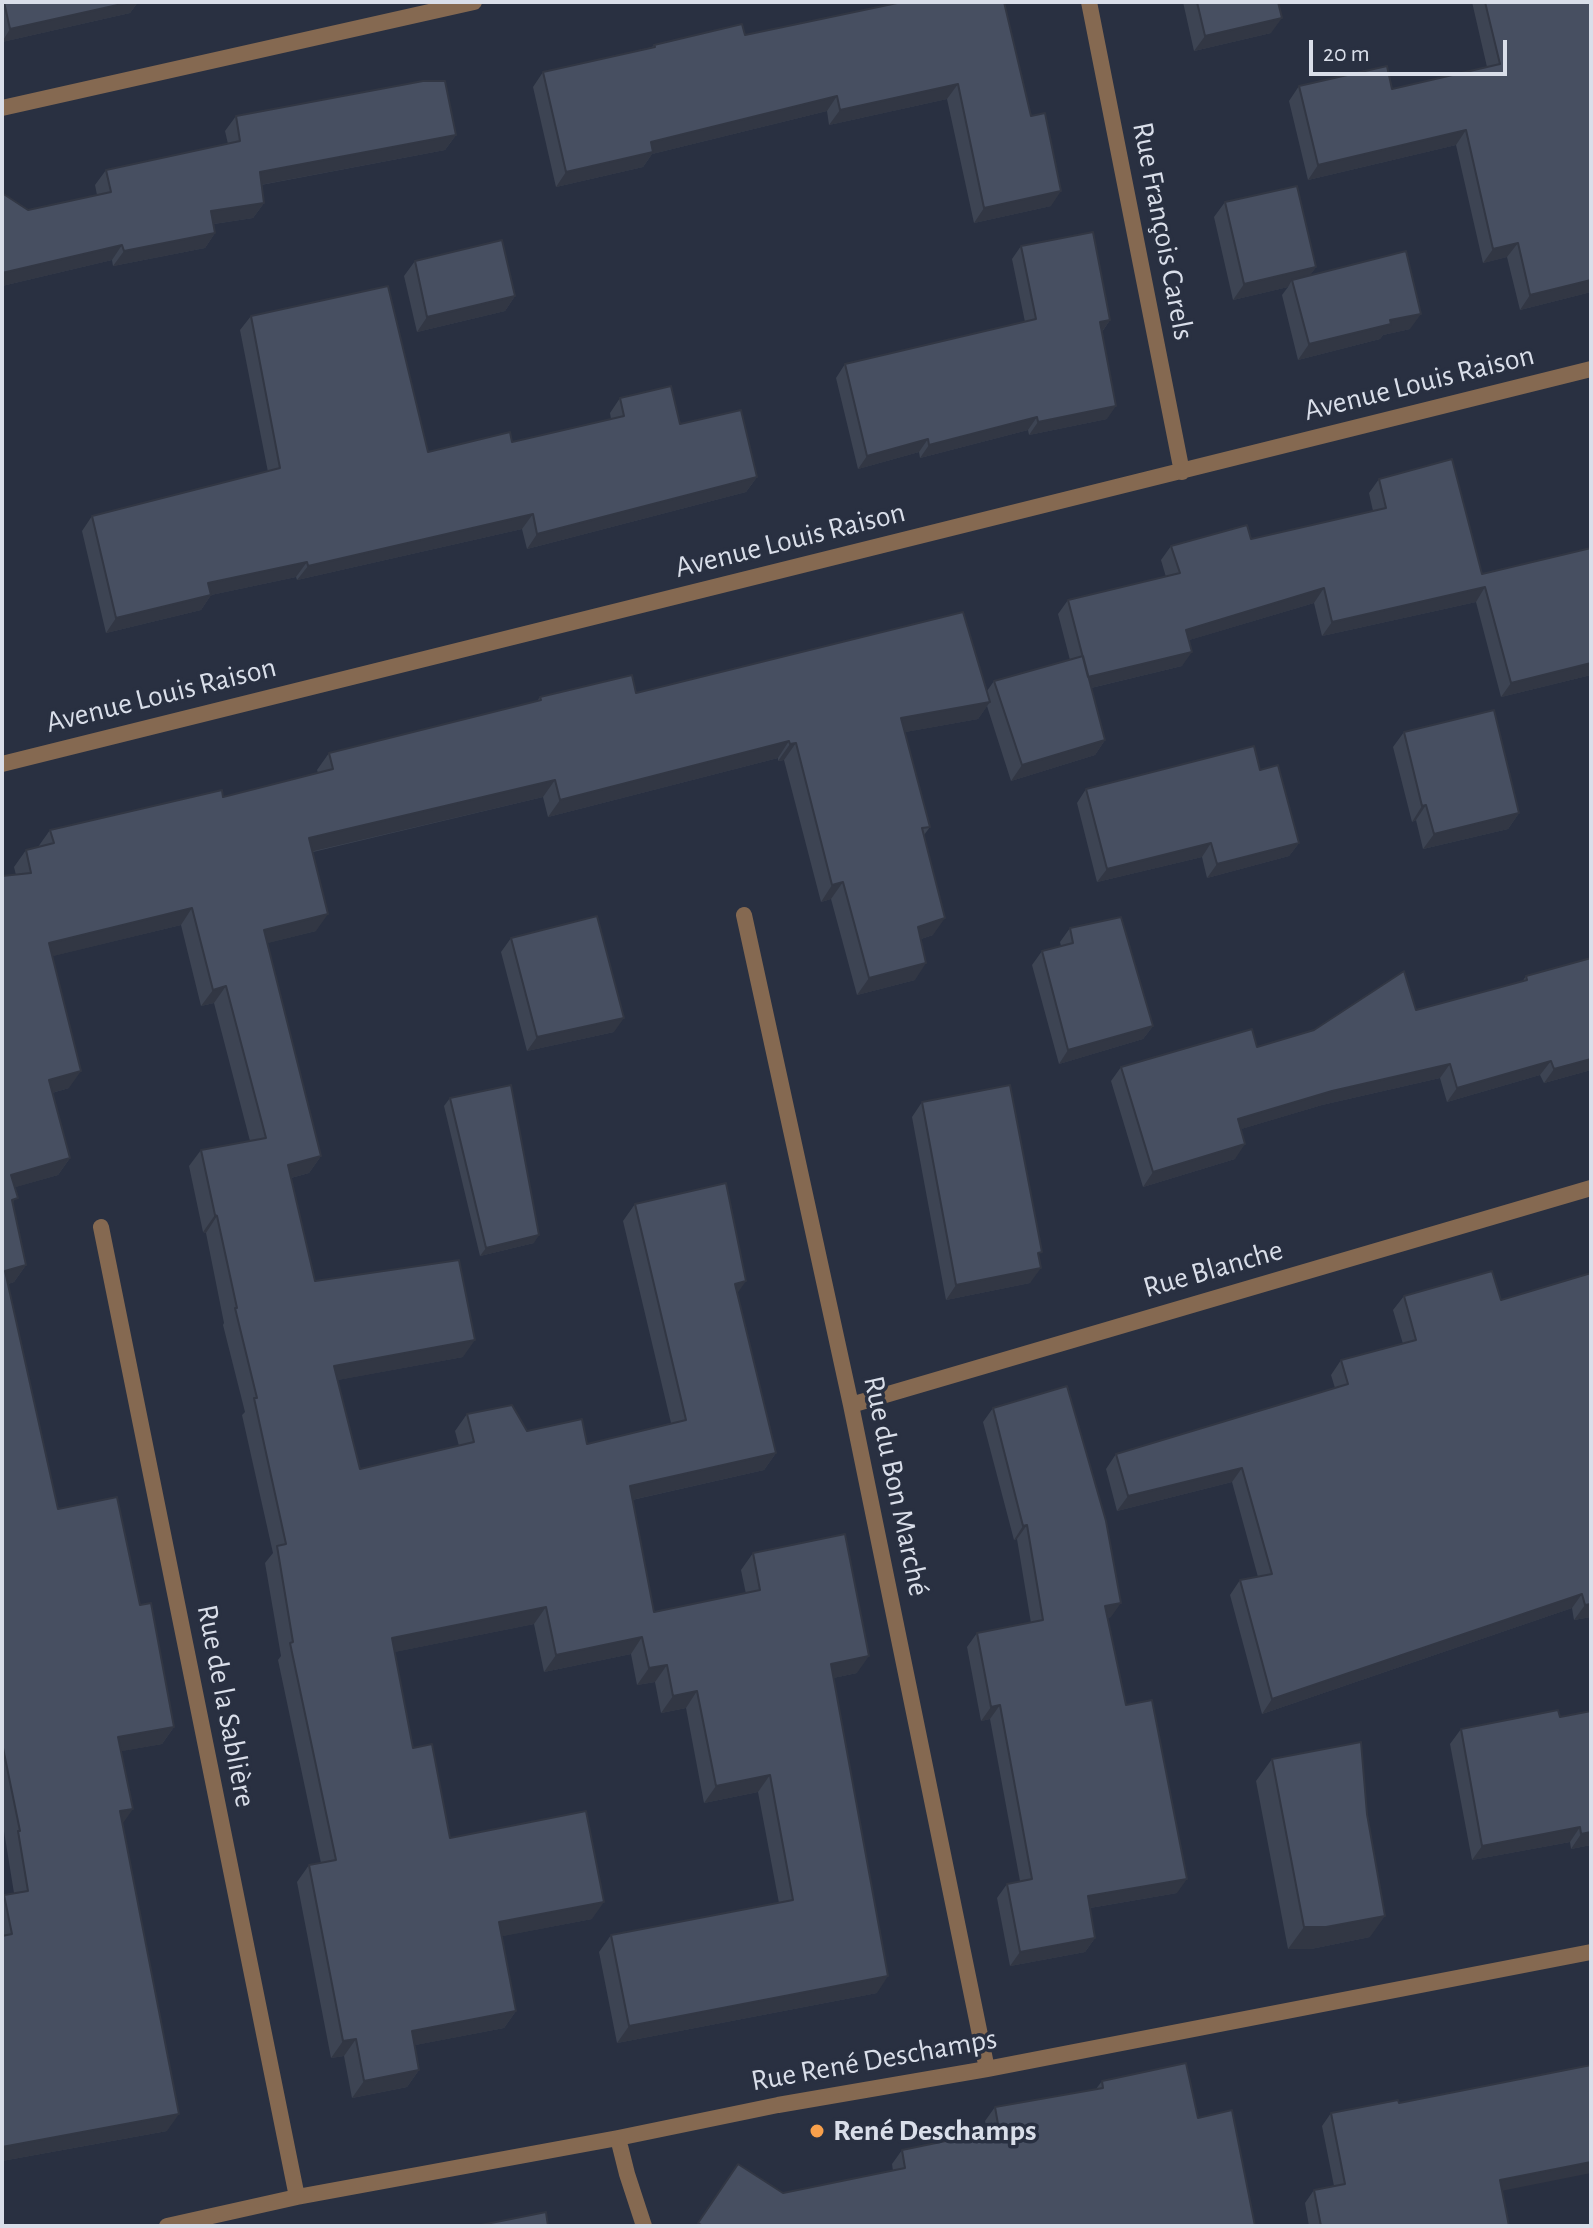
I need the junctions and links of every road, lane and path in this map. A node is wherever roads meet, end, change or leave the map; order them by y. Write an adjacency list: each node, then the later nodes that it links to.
1 (474, 2): 3 (street)
2 (1089, 2): 5 (street, Rue François Carels)
3 (2, 108)
4 (1591, 369): 5 (street, Avenue Louis Raison)
5 (1182, 472): 6 (street, Avenue Louis Raison)
6 (2, 764)
7 (744, 915): 10 (street, Rue du Bon Marché)
8 (1591, 1188): 10 (street, Rue Blanche)
9 (101, 1227): 14 (street, Rue de la Sablière)
10 (851, 1405): 12 (street, Rue du Bon Marché)
11 (1591, 1952): 12 (street, Rue René Deschamps)
12 (987, 2069): 13 (street, Rue René Deschamps)
13 (618, 2138): 14 (street, Rue René Deschamps); 16 (street)
14 (297, 2197): 15 (street, Rue René Deschamps)
15 (167, 2226)
16 (644, 2226)

